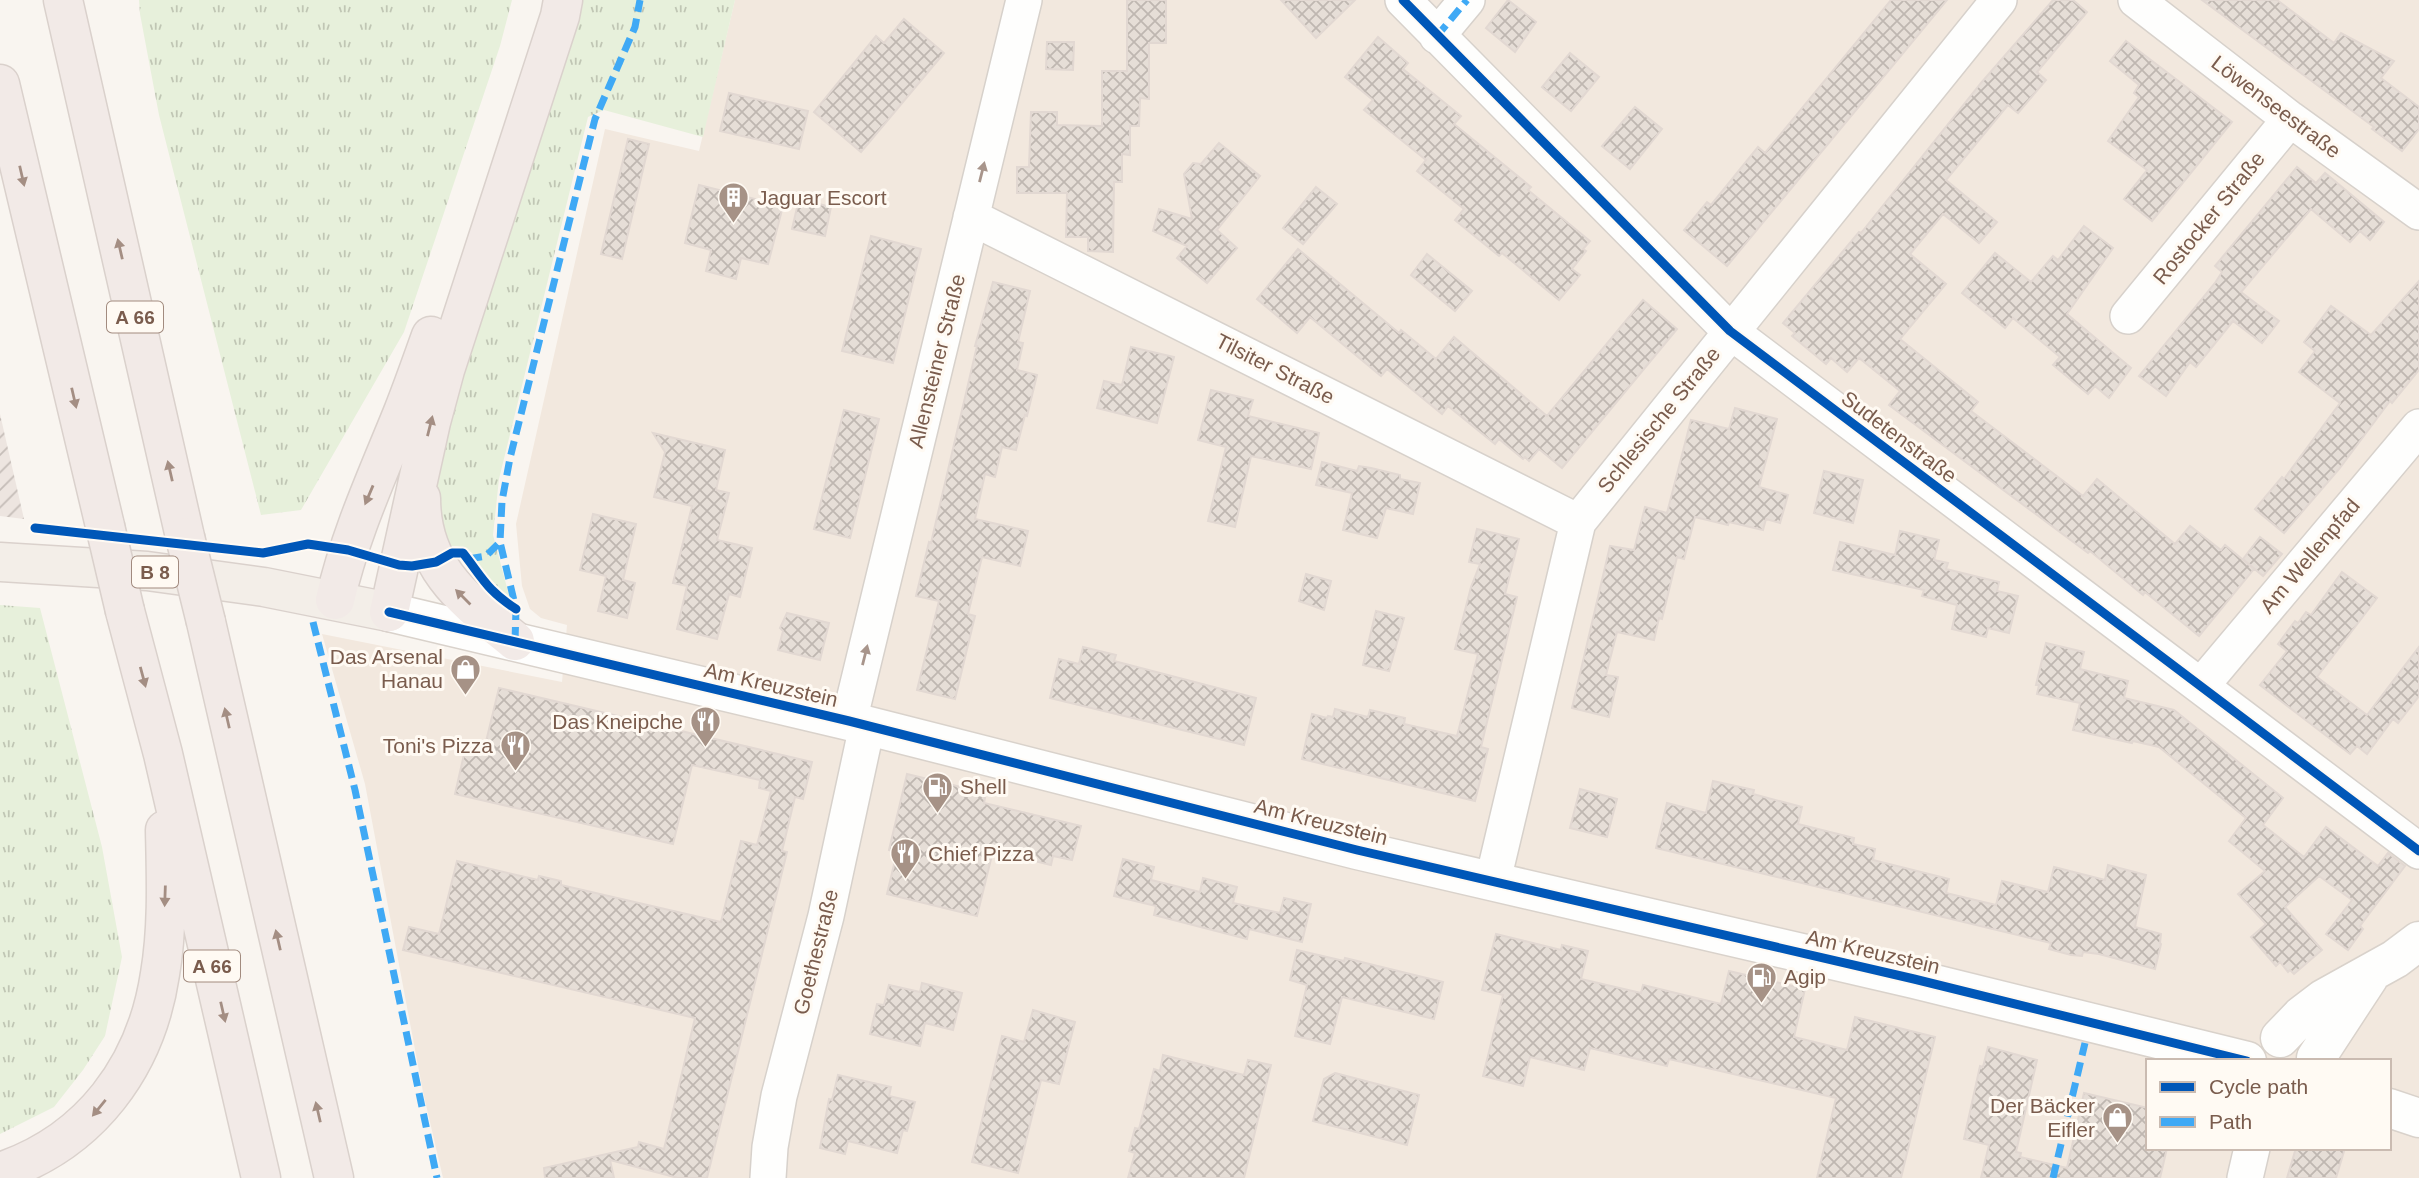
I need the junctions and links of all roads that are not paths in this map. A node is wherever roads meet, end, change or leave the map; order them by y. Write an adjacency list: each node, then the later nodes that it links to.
1 (63, 0): 12 (highway, A 66)
2 (86, 0): 12 (highway)
3 (548, 0): 22 (highway, one-way to 22)
4 (564, 0): 19 (highway, one-way to 4)
5 (1024, 0): 15 (street, Allensteiner Straße, one-way to 5)
6 (1403, 0): 10 (street, Sudetenstraße)
7 (1467, 0): 10 (street)
8 (1999, 0): 17 (street, Schlesische Straße)
9 (2136, 0): 13 (street, Löwenseestraße)
10 (1437, 36): 17 (street, Sudetenstraße)
11 (0, 84): 27 (highway, A 66, one-way to 27, bridge)
12 (85, 97): 40 (highway, A 66, one-way to 12, bridge)
13 (2290, 119): 14 (street, Löwenseestraße); 16 (street, Rostocker Straße)
14 (2419, 212)
15 (971, 217): 20 (street, Tilsiter Straße); 26 (street, Allensteiner Straße, one-way to 15)
16 (2128, 316)
17 (1730, 331): 20 (street, Schlesische Straße); 25 (street, Sudetenstraße)
18 (2419, 427): 25 (street, Am Wellenpfad)
19 (421, 467): 23 (highway); 24 (highway, one-way to 19)
20 (1578, 522): 29 (street, Schlesische Straße)
21 (3, 560): 22 (main road, Am Kreuzstein / B 8)
22 (335, 600): 23 (main road, Am Kreuzstein / B 8)
23 (389, 612): 24 (street, Am Kreuzstein)
24 (515, 641): 26 (street, Am Kreuzstein)
25 (2201, 686): 28 (street, Sudetenstraße)
26 (858, 724): 29 (street, Am Kreuzstein); 41 (street, Goethestraße)
27 (163, 754): 38 (highway, one-way to 38); 39 (highway, A 66, one-way to 39)
28 (2419, 851)
29 (1493, 880): 33 (street, Am Kreuzstein)
30 (2419, 941): 31 (street)
31 (2372, 973): 32 (street); 34 (street)
32 (2266, 1049): 34 (street)
33 (2239, 1059)
34 (2316, 1059)
35 (2391, 1109): 36 (street)
36 (2419, 1118)
37 (2252, 1150): 42 (street)
38 (0, 1172)
39 (261, 1178)
40 (334, 1178)
41 (768, 1178)
42 (2245, 1178)

